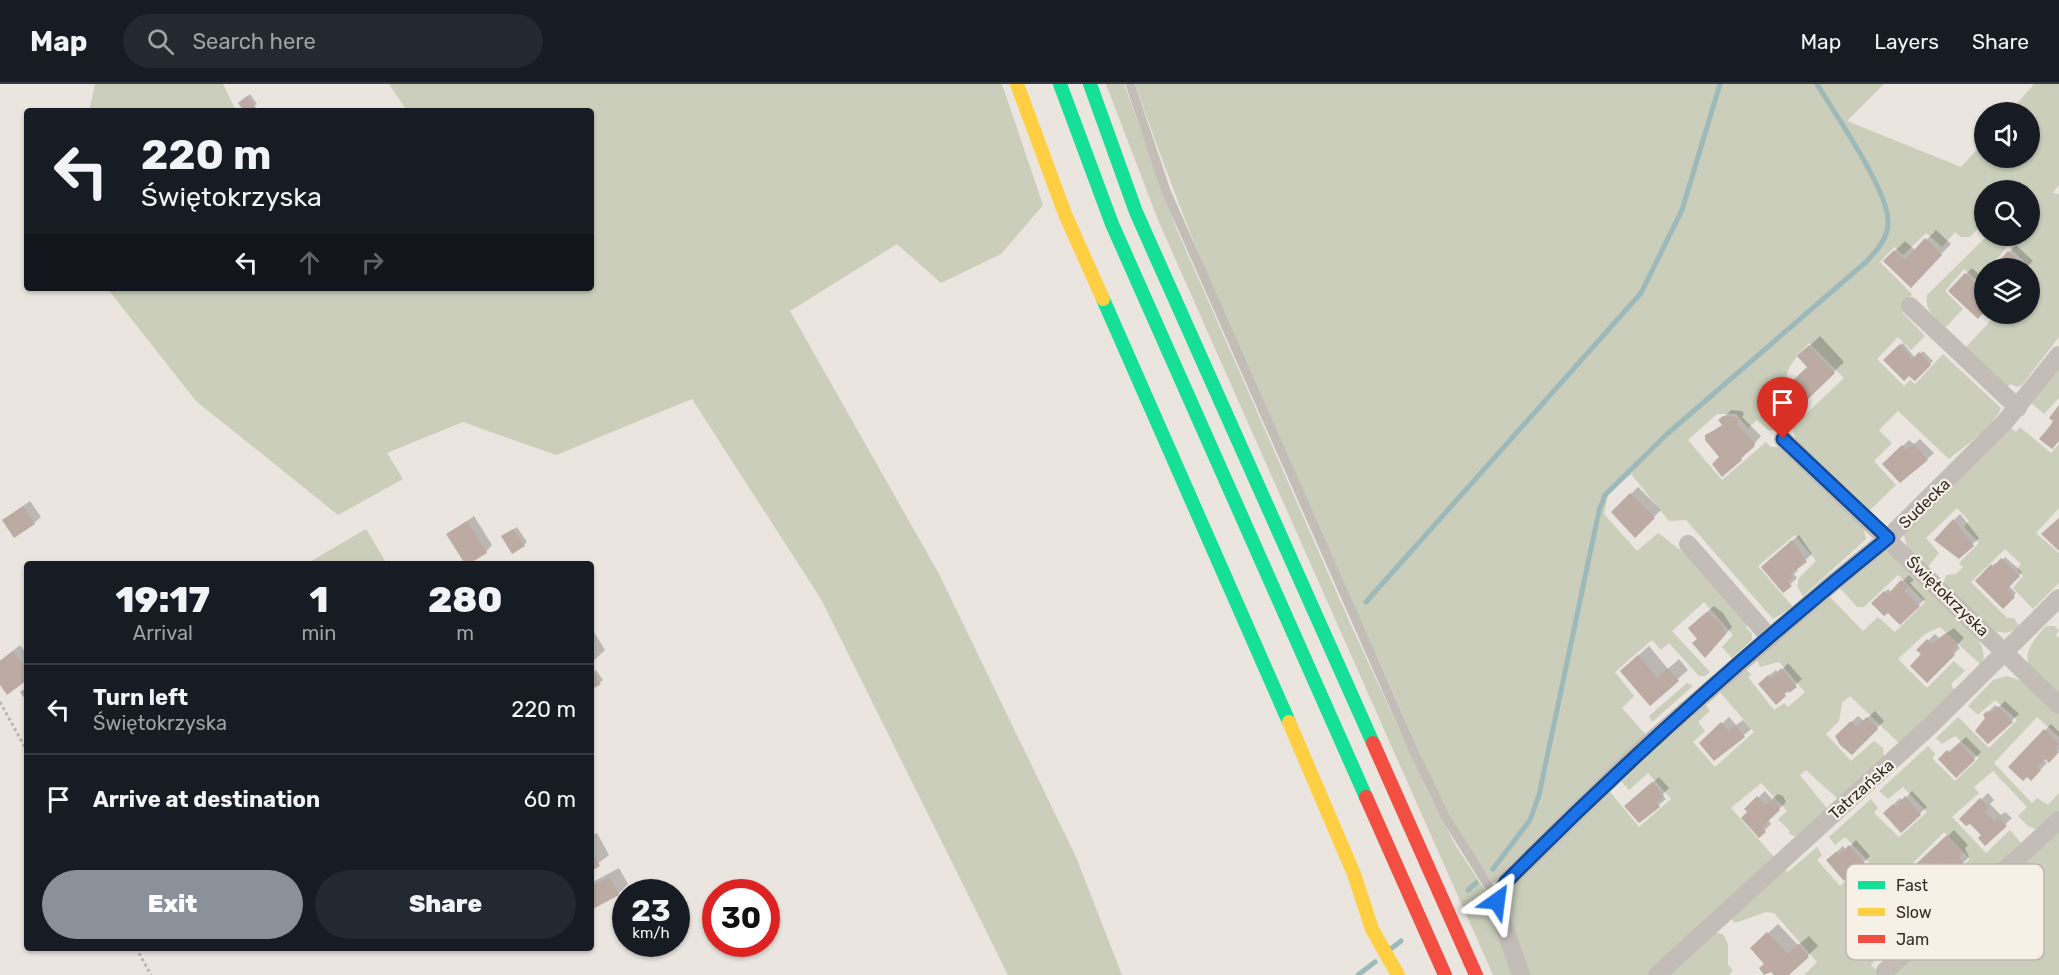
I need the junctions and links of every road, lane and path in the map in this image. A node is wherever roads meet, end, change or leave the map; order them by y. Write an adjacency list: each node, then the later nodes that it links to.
1 (1017, 84): 24 (main road)
2 (1060, 84): 25 (main road)
3 (1090, 84): 26 (main road)
4 (1130, 84): 19 (lane)
5 (1910, 306): 7 (street)
6 (2059, 355): 7 (street, Sudecka)
7 (2018, 408): 9 (street, Sudecka)
8 (1783, 439): 9 (street, Świętokrzyska)
9 (1888, 538): 12 (street, Sudecka); 13 (street, Świętokrzyska)
10 (1688, 544): 12 (street)
11 (2059, 598): 13 (street, Tatrzańska)
12 (1770, 638): 19 (street, Sudecka)
13 (2006, 653): 15 (street, Świętokrzyska); 28 (street, Tatrzańska)
14 (0, 702): 16 (path)
15 (2059, 705)
16 (24, 746)
17 (2059, 820): 18 (street)
18 (2011, 864)
19 (1497, 901): 27 (street)
20 (138, 951): 23 (path)
21 (1898, 960): 22 (street)
22 (1885, 971)
23 (151, 975)
24 (1398, 975)
25 (1445, 975)
26 (1476, 975)
27 (1521, 975)
28 (1657, 975)

